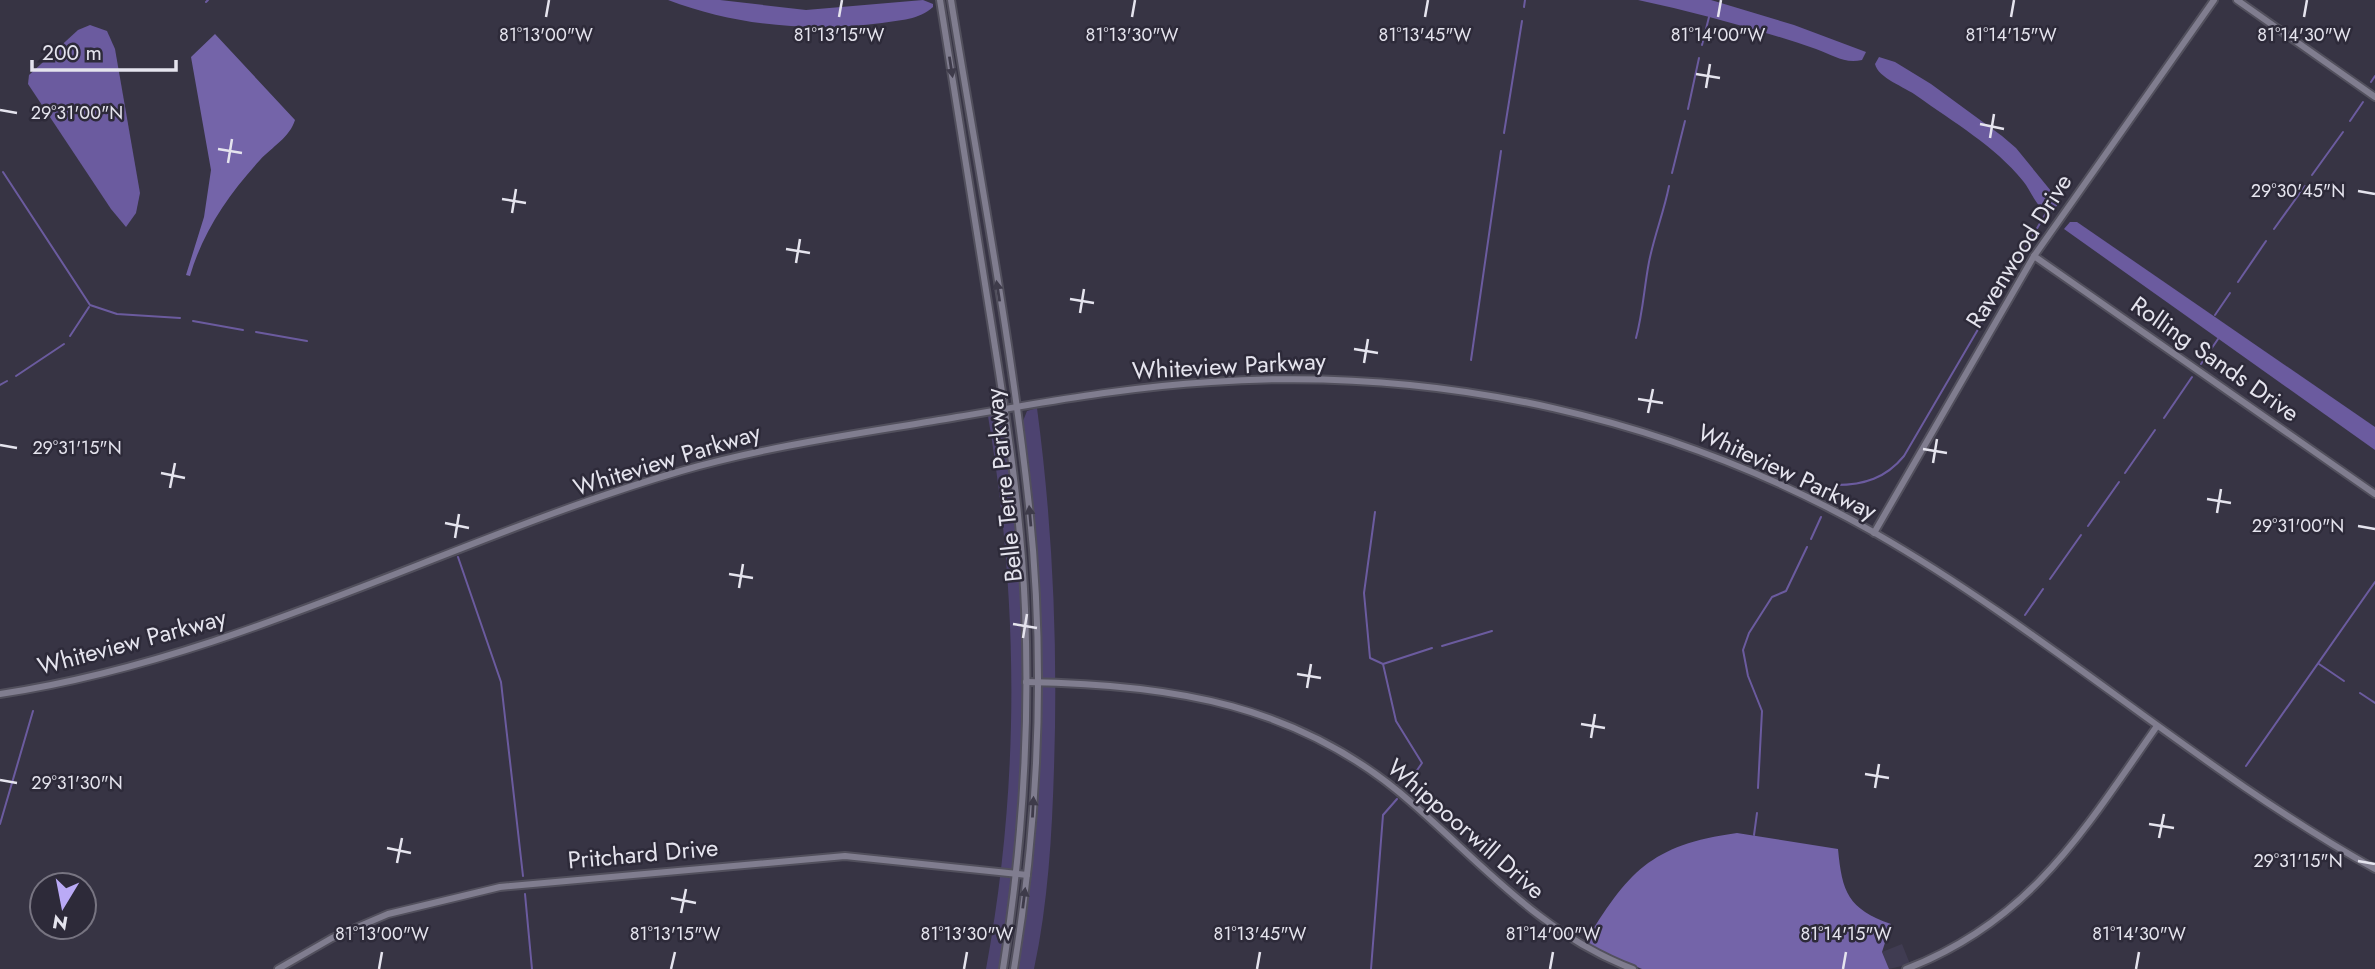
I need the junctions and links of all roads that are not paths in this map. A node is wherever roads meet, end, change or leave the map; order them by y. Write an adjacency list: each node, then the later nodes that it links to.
1 (940, 0): 8 (street, Belle Terre Parkway, one-way to 8)
2 (951, 0): 7 (street, Belle Terre Parkway, one-way to 2)
3 (2214, 0): 6 (street, Ravenwood Drive)
4 (2237, 0): 5 (street)
5 (2375, 97)
6 (2034, 256): 9 (street, Rolling Sands Drive); 10 (street, Ravenwood Drive)
7 (1016, 408): 8 (street, Whiteview Parkway); 10 (street, Whiteview Parkway); 12 (street, Belle Terre Parkway, one-way to 7)
8 (1006, 409): 11 (street, Belle Terre Parkway); 13 (street, Whiteview Parkway)
9 (2375, 495)
10 (1874, 533): 14 (street, Whiteview Parkway)
11 (1026, 682): 12 (street, Whippoorwill Drive); 16 (street, Belle Terre Parkway)
12 (1038, 682): 17 (street, Belle Terre Parkway, one-way to 12); 21 (street, Whippoorwill Drive)
13 (0, 694)
14 (2157, 726): 15 (street, Whiteview Parkway); 22 (street)
15 (2375, 869)
16 (1016, 873): 17 (street, Pritchard Drive); 18 (street, Pritchard Drive); 19 (street, Belle Terre Parkway)
17 (1027, 875): 20 (street, Belle Terre Parkway, one-way to 17)
18 (278, 969)
19 (1003, 969)
20 (1014, 969)
21 (1633, 969)
22 (1906, 969)

